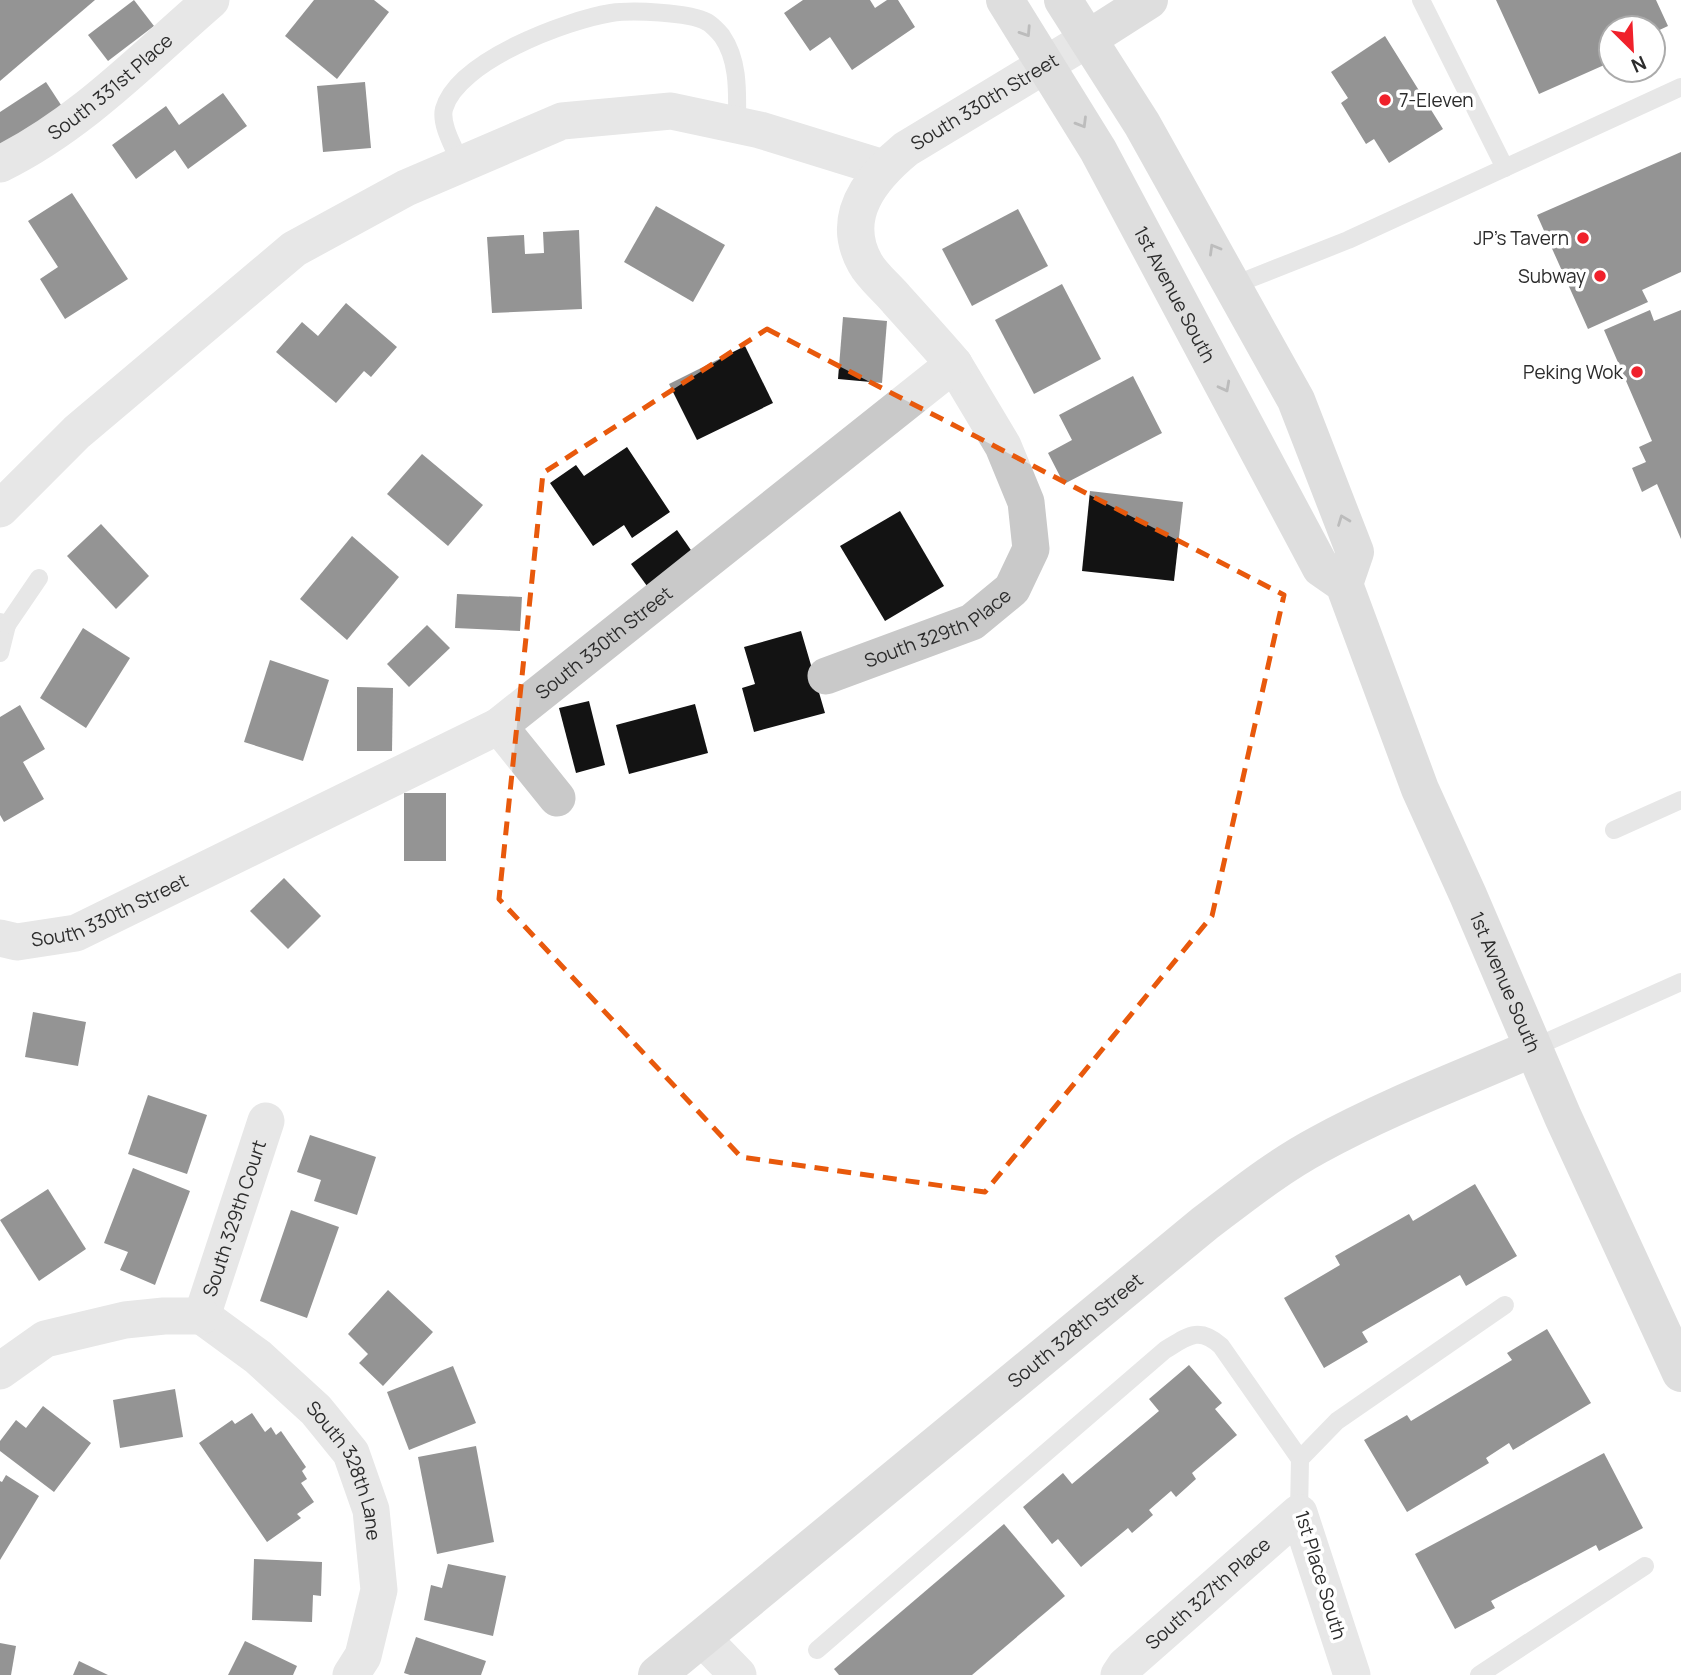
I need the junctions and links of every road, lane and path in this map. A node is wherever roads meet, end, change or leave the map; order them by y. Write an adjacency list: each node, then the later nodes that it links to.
1 (212, 0): 10 (street, South 331st Place)
2 (1005, 0): 7 (main road, 1st Avenue South, one-way to 7)
3 (1063, 0): 6 (main road)
4 (1149, 0): 6 (main road)
5 (1421, 0): 13 (lane)
6 (1088, 39): 7 (street, South 330th Street); 14 (main road, one-way to 6)
7 (1047, 64): 12 (street, South 330th Street); 18 (main road, 1st Avenue South, one-way to 18)
8 (1681, 87): 13 (lane)
9 (737, 125): 11 (street); 11 (lane); 12 (street)
10 (0, 163)
11 (461, 164): 16 (street)
12 (883, 168): 15 (street, South 330th Street)
13 (1505, 168): 14 (lane)
14 (1234, 285): 18 (main road, one-way to 14)
15 (954, 364): 21 (street, South 329th Place); 22 (street, South 330th Street)
16 (0, 509)
17 (39, 578): 19 (lane)
18 (1344, 584): 28 (main road, 1st Avenue South)
19 (4, 623): 20 (lane)
20 (0, 653)
21 (826, 676)
22 (499, 726): 23 (street); 26 (street, South 330th Street)
23 (557, 797)
24 (1681, 800): 25 (lane)
25 (1614, 830)
26 (0, 938)
27 (1681, 982): 28 (lane)
28 (1533, 1048): 33 (main road, 1st Avenue South); 37 (main road, South 328th Street)
29 (266, 1121): 31 (street, South 329th Court)
30 (1505, 1306): 34 (lane)
31 (202, 1316): 32 (street); 39 (street, South 328th Lane)
32 (0, 1371)
33 (1681, 1373)
34 (1300, 1459): 35 (lane, 1st Place South); 38 (lane)
35 (1298, 1513): 42 (street, South 327th Place); 43 (street, 1st Place South)
36 (1645, 1566): 44 (lane)
37 (702, 1638): 40 (main road, South 328th Street); 41 (street)
38 (817, 1650)
39 (351, 1675)
40 (657, 1675)
41 (738, 1675)
42 (1119, 1675)
43 (1352, 1675)
44 (1479, 1675)

